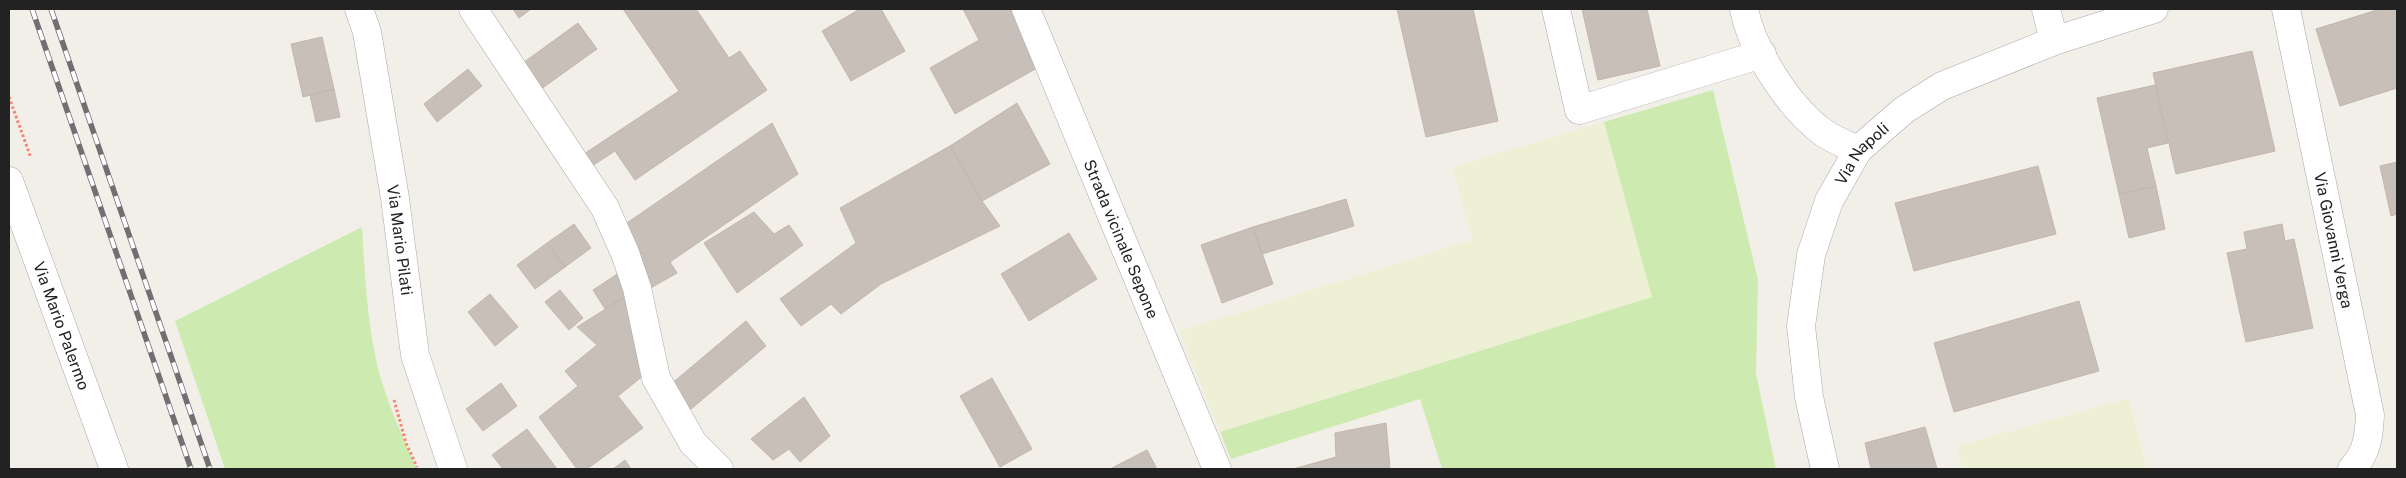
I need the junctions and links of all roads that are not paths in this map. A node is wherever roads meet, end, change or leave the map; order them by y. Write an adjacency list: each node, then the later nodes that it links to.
1 (359, 9): 14 (street, Via Mario Pilati)
2 (473, 9): 15 (street)
3 (1026, 9): 16 (street, Strada vicinale Sepone)
4 (1556, 9): 10 (street)
5 (1744, 9): 10 (street)
6 (2046, 9): 9 (street)
7 (2154, 9): 9 (street, Via Napoli)
8 (2286, 9): 18 (street, Via Giovanni Verga)
9 (2054, 41): 11 (street, Via Napoli)
10 (1762, 54): 11 (street)
11 (1858, 150): 17 (street, Via Napoli)
12 (9, 181): 13 (street, Via Mario Palermo)
13 (114, 469)
14 (453, 469)
15 (720, 469)
16 (1217, 469)
17 (1824, 469)
18 (2352, 469)

